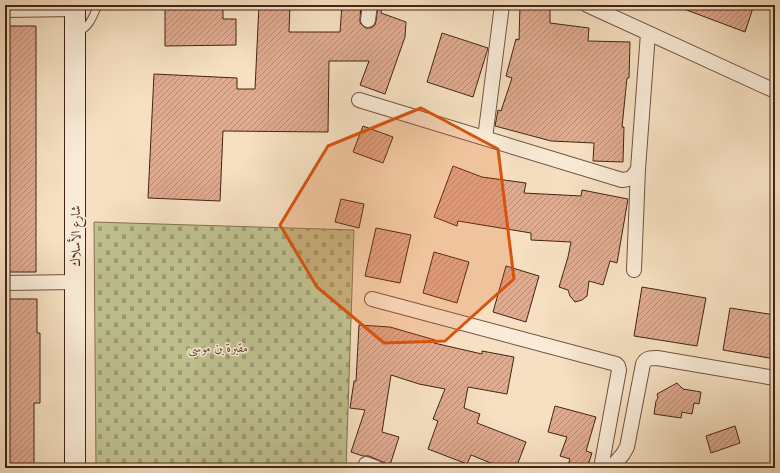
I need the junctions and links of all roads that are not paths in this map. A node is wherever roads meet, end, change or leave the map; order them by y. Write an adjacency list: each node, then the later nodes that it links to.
1 (98, 5): 9 (lane)
2 (370, 5): 7 (street)
3 (502, 5): 12 (street)
4 (587, 5): 8 (street)
5 (74, 7): 6 (street); 9 (street, شارع الأسلاك)
6 (5, 10)
7 (368, 20)
8 (648, 33): 10 (street); 13 (street)
9 (74, 34): 15 (street, شارع الأسلاك)
10 (775, 91)
11 (359, 100): 12 (street)
12 (485, 138): 13 (street)
13 (638, 169): 14 (street)
14 (634, 270)
15 (75, 282): 16 (street); 19 (street, شارع الأسلاك)
16 (5, 283)
17 (372, 299): 20 (street)
18 (775, 378): 21 (street)
19 (75, 468)
20 (601, 468)
21 (611, 468)

